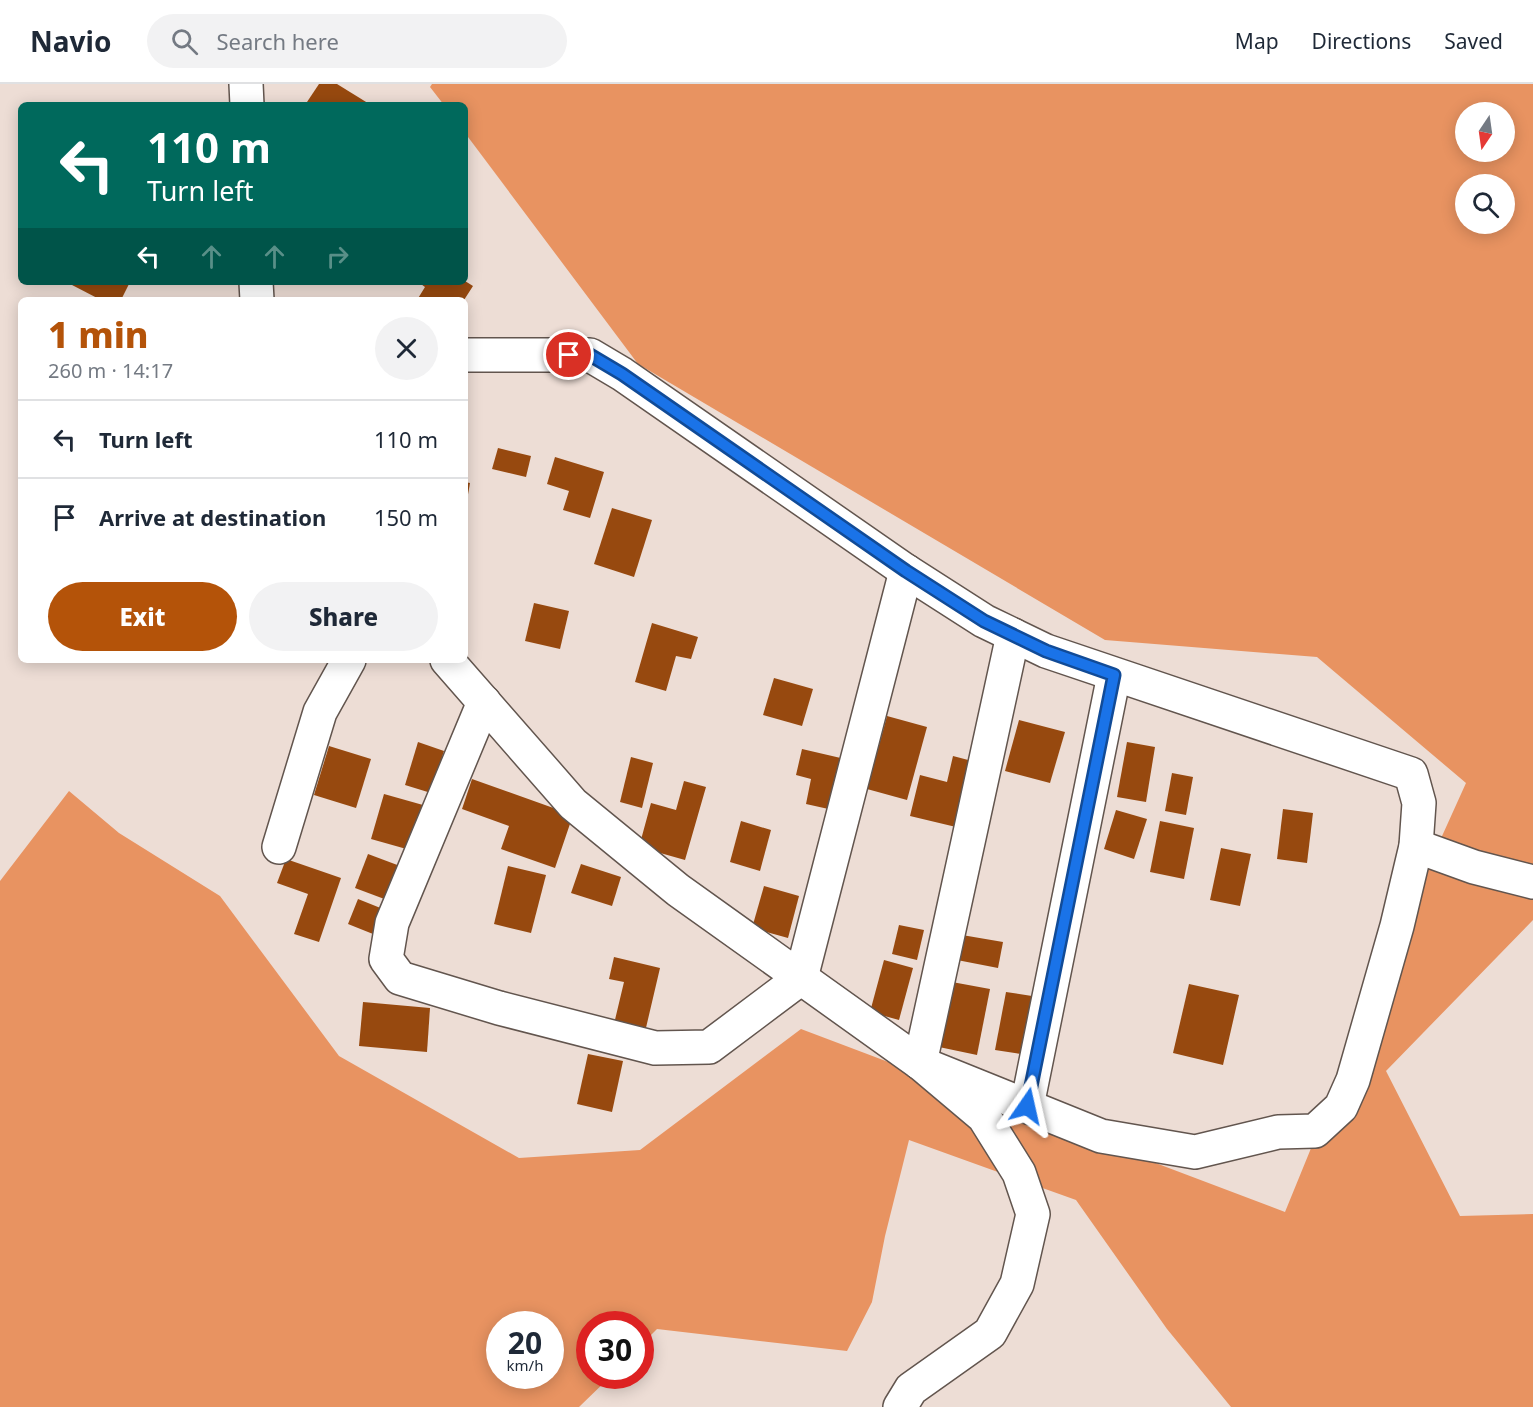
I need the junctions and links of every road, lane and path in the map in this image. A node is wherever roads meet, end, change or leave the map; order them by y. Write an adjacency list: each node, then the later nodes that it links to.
1 (246, 84): 2 (street)
2 (247, 102)
3 (468, 355): 4 (street)
4 (906, 571): 5 (street); 13 (street)
5 (1013, 635): 8 (street); 14 (street)
6 (347, 663): 11 (street)
7 (450, 663): 9 (street)
8 (1114, 675): 10 (street); 15 (street)
9 (484, 702): 13 (street); 13 (street)
10 (1416, 846): 12 (street); 15 (street)
11 (279, 847)
12 (1533, 882)
13 (801, 978): 14 (street)
14 (920, 1063): 15 (street); 16 (street)
15 (1027, 1106)
16 (900, 1407)

